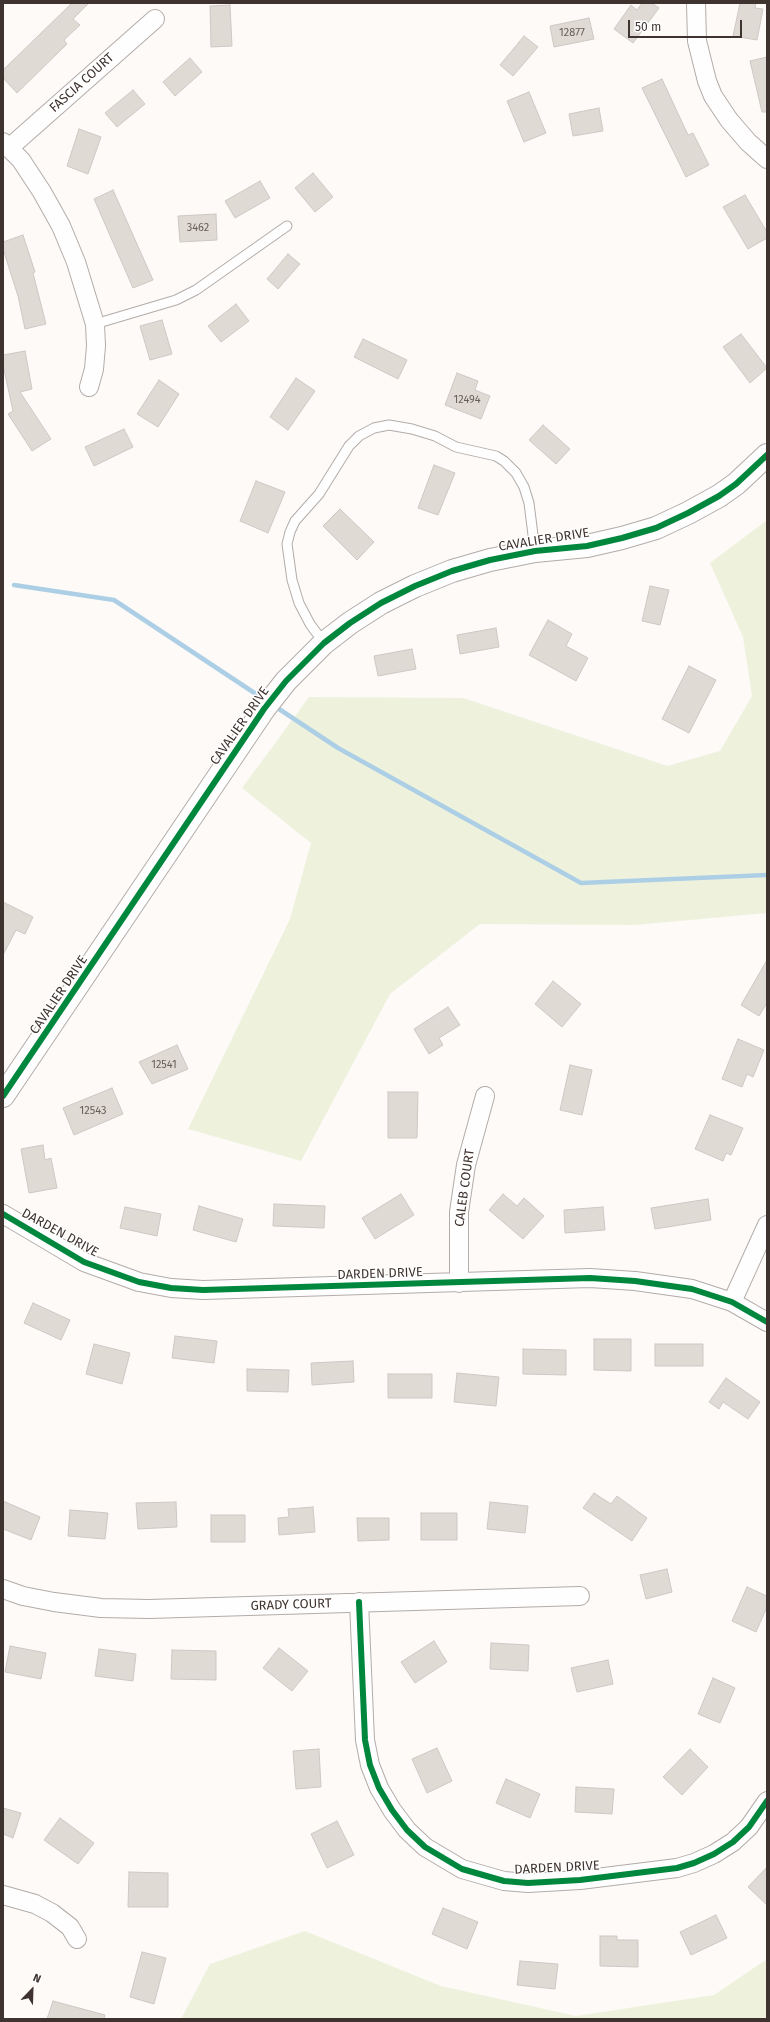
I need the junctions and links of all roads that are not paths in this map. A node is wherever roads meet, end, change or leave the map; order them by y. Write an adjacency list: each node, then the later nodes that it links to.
1 (696, 3): 4 (street)
2 (155, 19): 3 (street, FASCIA COURT)
3 (6, 145): 6 (street)
4 (767, 159)
5 (287, 226): 6 (lane)
6 (95, 324): 7 (street)
7 (89, 387)
8 (767, 455): 9 (street, CAVALIER DRIVE)
9 (535, 551): 10 (street, CAVALIER DRIVE); 10 (lane)
10 (324, 643): 11 (street, CAVALIER DRIVE)
11 (3, 1096)
12 (485, 1096): 15 (street, CALEB COURT)
13 (3, 1214): 15 (street, DARDEN DRIVE)
14 (767, 1225): 16 (street)
15 (459, 1283): 16 (street, DARDEN DRIVE)
16 (732, 1302): 17 (street, DARDEN DRIVE)
17 (767, 1322)
18 (3, 1589): 20 (street, GRADY COURT)
19 (580, 1596): 20 (street, GRADY COURT)
20 (359, 1602): 21 (street, DARDEN DRIVE)
21 (767, 1801)
22 (3, 1896): 23 (street)
23 (77, 1938)

